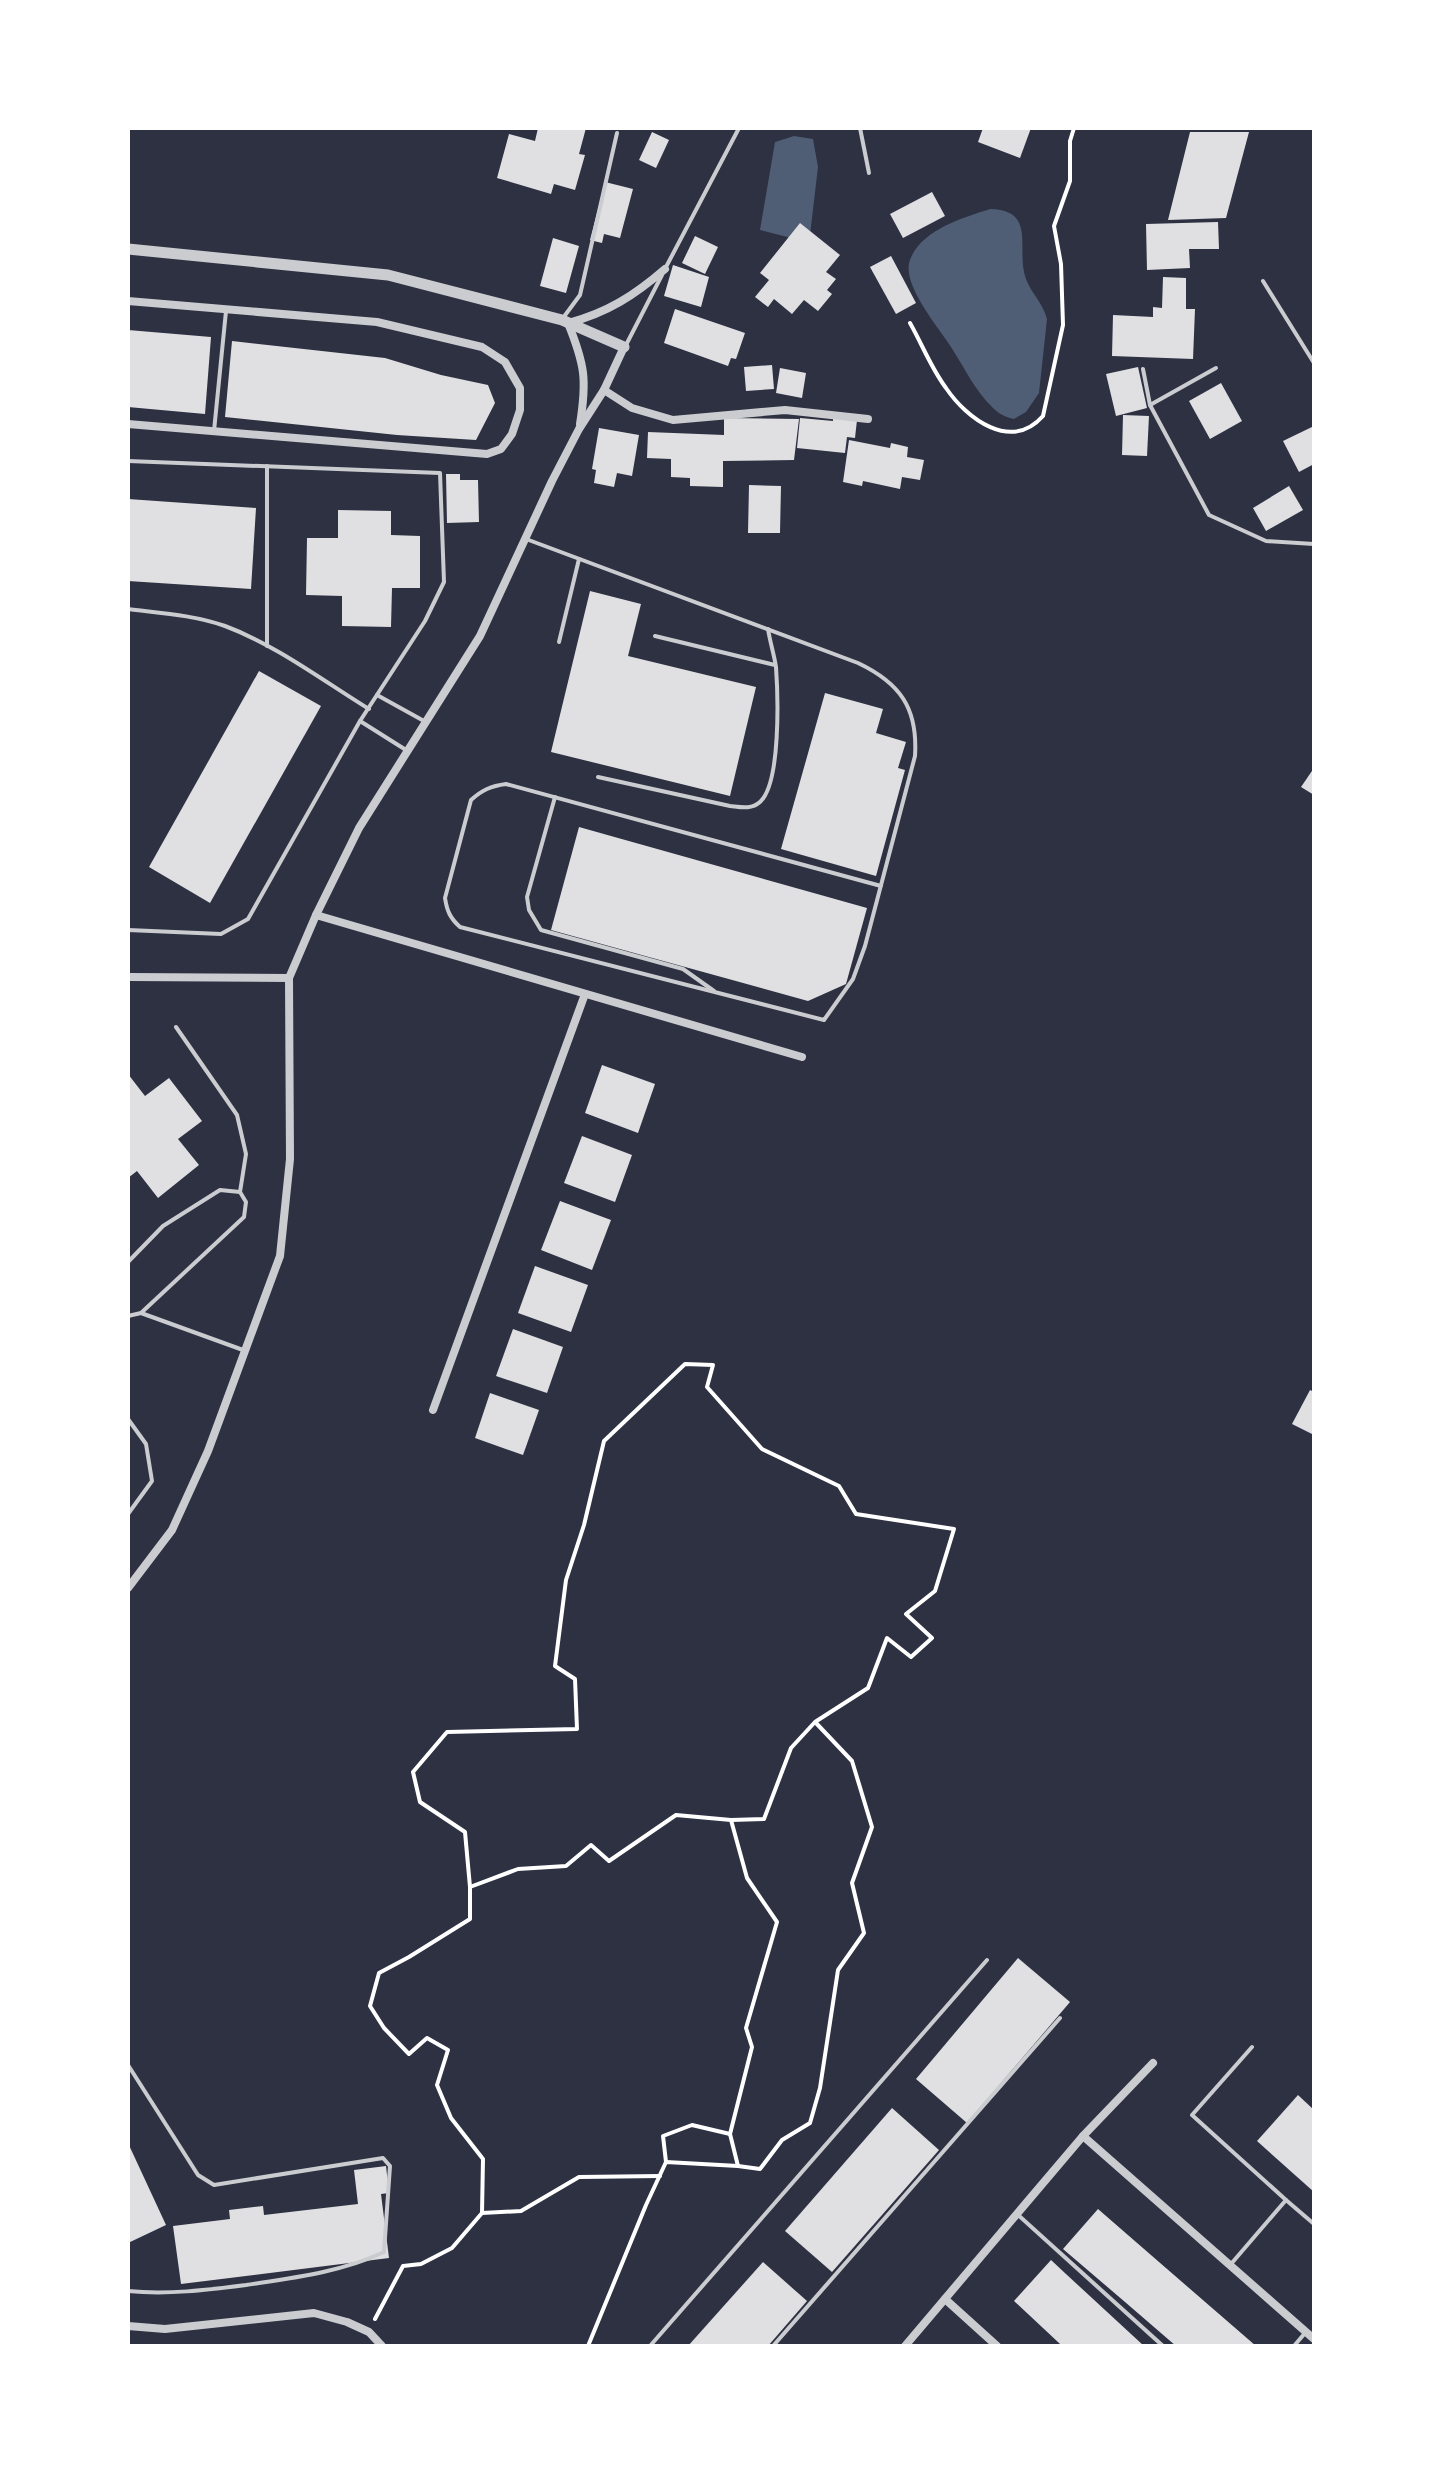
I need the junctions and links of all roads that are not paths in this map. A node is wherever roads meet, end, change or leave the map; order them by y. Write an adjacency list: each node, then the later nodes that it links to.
1 (739, 128): 6 (lane)
2 (860, 128): 4 (lane)
3 (617, 133): 10 (lane)
4 (869, 173)
5 (128, 249): 10 (street)
6 (665, 269): 10 (street); 11 (lane)
7 (1263, 281): 12 (lane)
8 (128, 301): 9 (street)
9 (226, 311): 20 (lane); 20 (street)
10 (565, 322): 11 (street); 19 (street)
11 (624, 347): 15 (street)
12 (1314, 363)
13 (1216, 368): 16 (lane)
14 (1143, 369): 16 (lane)
15 (604, 390): 17 (street); 19 (street)
16 (1150, 405): 24 (lane)
17 (868, 419)
18 (128, 424): 20 (street)
19 (579, 429): 23 (street)
20 (214, 431)
21 (128, 461): 22 (lane)
22 (267, 466): 30 (lane); 32 (lane)
23 (525, 539): 25 (lane); 35 (street)
24 (1314, 544)
25 (579, 559): 27 (lane); 29 (lane)
26 (128, 609): 30 (lane)
27 (768, 629): 31 (lane); 39 (lane)
28 (655, 636): 31 (lane)
29 (559, 642)
30 (267, 646): 33 (lane)
31 (775, 665): 37 (lane)
32 (377, 695): 33 (lane); 35 (lane)
33 (369, 709): 34 (lane)
34 (360, 721): 36 (lane); 41 (lane)
35 (426, 723): 36 (street)
36 (408, 751): 40 (street)
37 (598, 777)
38 (555, 797): 39 (lane); 44 (lane); 44 (lane)
39 (881, 886): 44 (lane)
40 (316, 915): 43 (street); 45 (street)
41 (128, 930)
42 (128, 977): 43 (street)
43 (289, 978): 52 (street)
44 (716, 992)
45 (585, 994): 47 (street); 53 (street)
46 (176, 1027): 48 (lane)
47 (802, 1057)
48 (240, 1192): 49 (lane); 50 (lane)
49 (128, 1262)
50 (141, 1313): 51 (lane); 52 (lane)
51 (128, 1316)
52 (244, 1350): 56 (street)
53 (433, 1410)
54 (128, 1419): 55 (lane)
55 (128, 1514)
56 (128, 1588)
57 (987, 1960): 73 (lane)
58 (1060, 2018): 74 (lane)
59 (1252, 2047): 63 (lane)
60 (1153, 2063): 62 (street)
61 (128, 2065): 67 (lane)
62 (1083, 2136): 64 (street); 66 (street)
63 (1286, 2200): 65 (lane); 66 (lane)
64 (1017, 2214): 68 (street); 77 (lane)
65 (1314, 2224)
66 (1230, 2265): 70 (street)
67 (128, 2291)
68 (945, 2299): 75 (street); 76 (street)
69 (128, 2326): 72 (street)
70 (1306, 2332): 71 (street); 78 (lane)
71 (1314, 2339)
72 (382, 2346)
73 (650, 2346)
74 (773, 2346)
75 (905, 2346)
76 (997, 2346)
77 (1163, 2346)
78 (1294, 2346)

